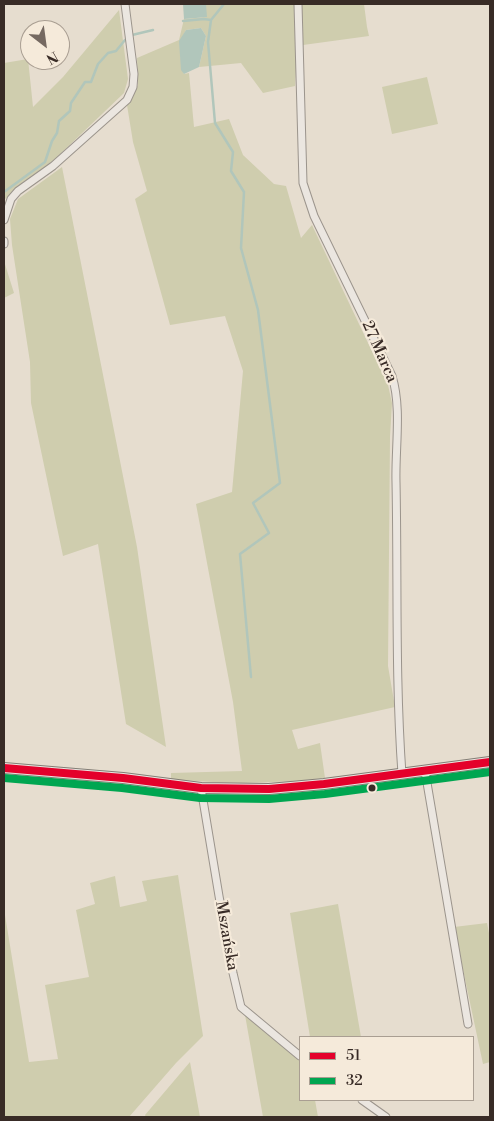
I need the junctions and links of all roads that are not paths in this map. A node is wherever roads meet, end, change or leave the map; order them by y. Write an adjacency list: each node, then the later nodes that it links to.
1 (125, 4): 3 (street)
2 (298, 4): 7 (street, 27 Marca)
3 (4, 220)
4 (490, 762): 6 (street)
5 (4, 768): 8 (street)
6 (425, 771): 7 (street); 9 (street)
7 (402, 774): 8 (street)
8 (201, 788): 10 (street, Mszańska)
9 (468, 1024)
10 (299, 1055)
11 (363, 1101): 12 (street)
12 (386, 1117)

